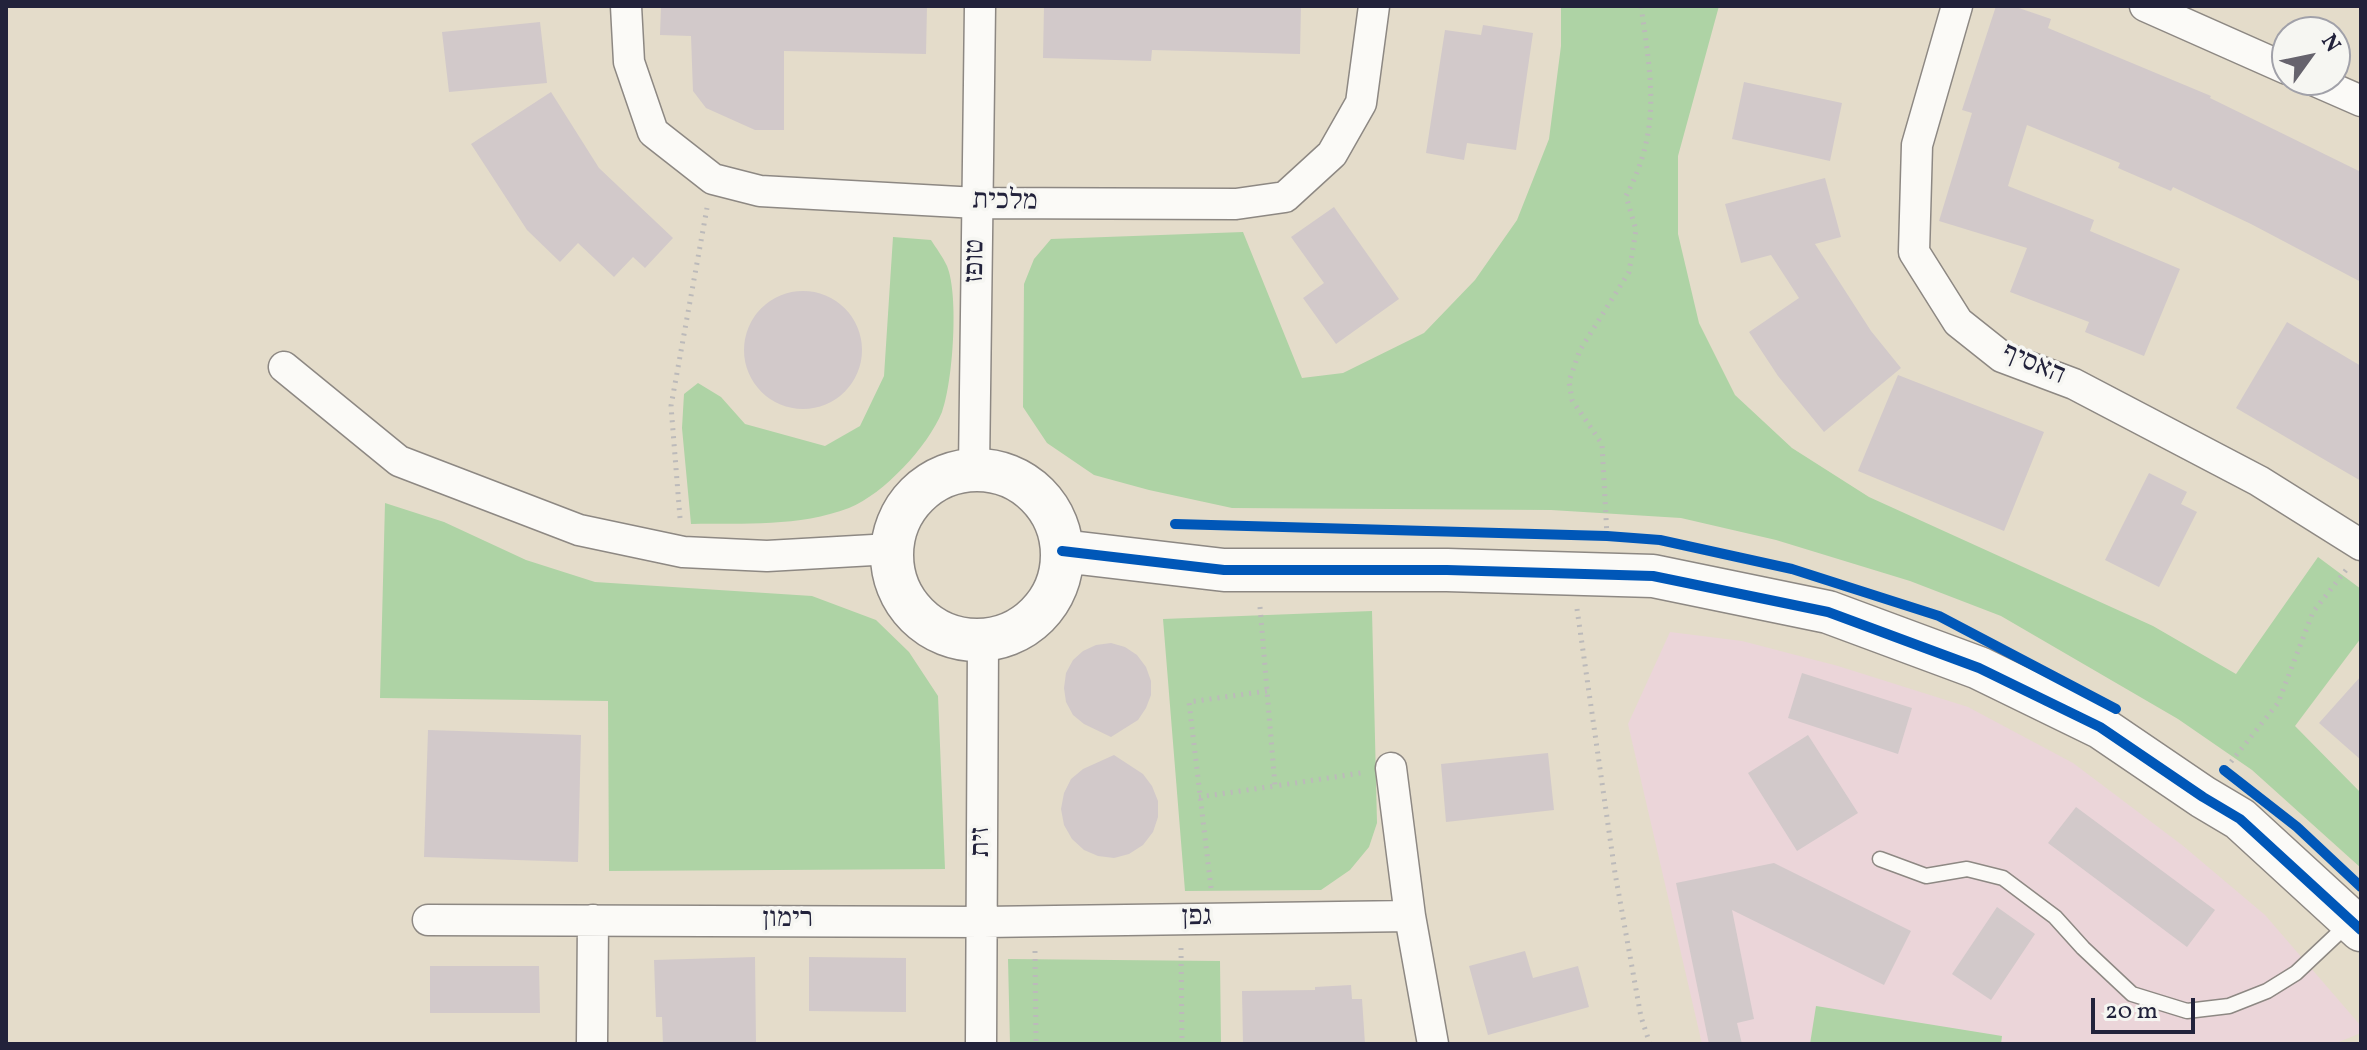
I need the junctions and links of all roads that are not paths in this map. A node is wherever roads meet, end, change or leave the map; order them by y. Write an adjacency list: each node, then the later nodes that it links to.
1 (626, 6): 7 (street, מלכית)
2 (980, 6): 7 (street, טופז)
3 (1374, 6): 7 (street, מלכית)
4 (1957, 6): 12 (street, האסיף)
5 (2145, 6): 6 (street)
6 (2271, 62)
7 (977, 203): 9 (street, טופז)
8 (284, 367): 10 (street)
9 (974, 469): 10 (street); 11 (street)
10 (891, 549): 13 (street)
11 (1062, 551): 13 (street); 20 (street)
12 (2356, 553)
13 (983, 641): 19 (street, זית)
14 (1391, 768): 16 (street)
15 (1880, 859): 20 (lane)
16 (1410, 916): 19 (street, גפן); 23 (street)
17 (428, 920): 18 (street, רימון)
18 (593, 920): 19 (street, רימון); 21 (street)
19 (984, 922): 22 (street, זית)
20 (2356, 925)
21 (592, 1044)
22 (981, 1044)
23 (1433, 1044)

